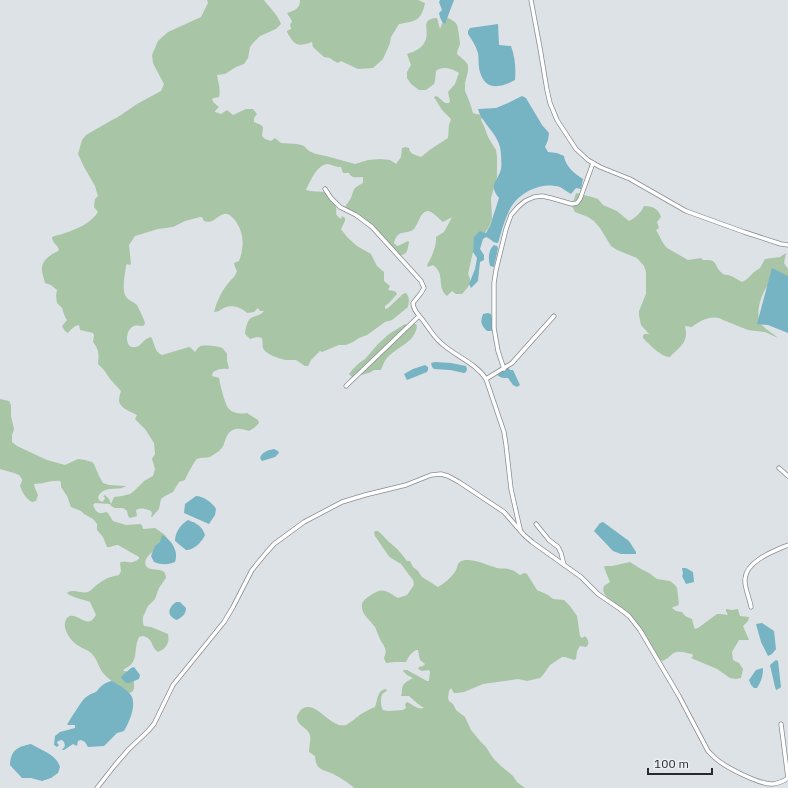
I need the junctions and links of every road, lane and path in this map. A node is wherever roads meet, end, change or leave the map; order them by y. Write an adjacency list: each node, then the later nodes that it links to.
1 (531, 0): 2 (street)
2 (593, 163): 4 (street); 7 (street)
3 (325, 189): 5 (street)
4 (788, 245)
5 (419, 316): 8 (street); 9 (street)
6 (554, 316): 7 (street)
7 (504, 369): 8 (street)
8 (486, 380): 13 (street)
9 (346, 386)
10 (779, 468): 11 (street)
11 (788, 476)
12 (536, 524): 15 (street)
13 (520, 530): 15 (street); 20 (street)
14 (788, 544): 16 (street)
15 (564, 565): 19 (street)
16 (751, 607)
17 (782, 724): 18 (street)
18 (788, 778): 19 (street)
19 (770, 786)
20 (97, 788)

